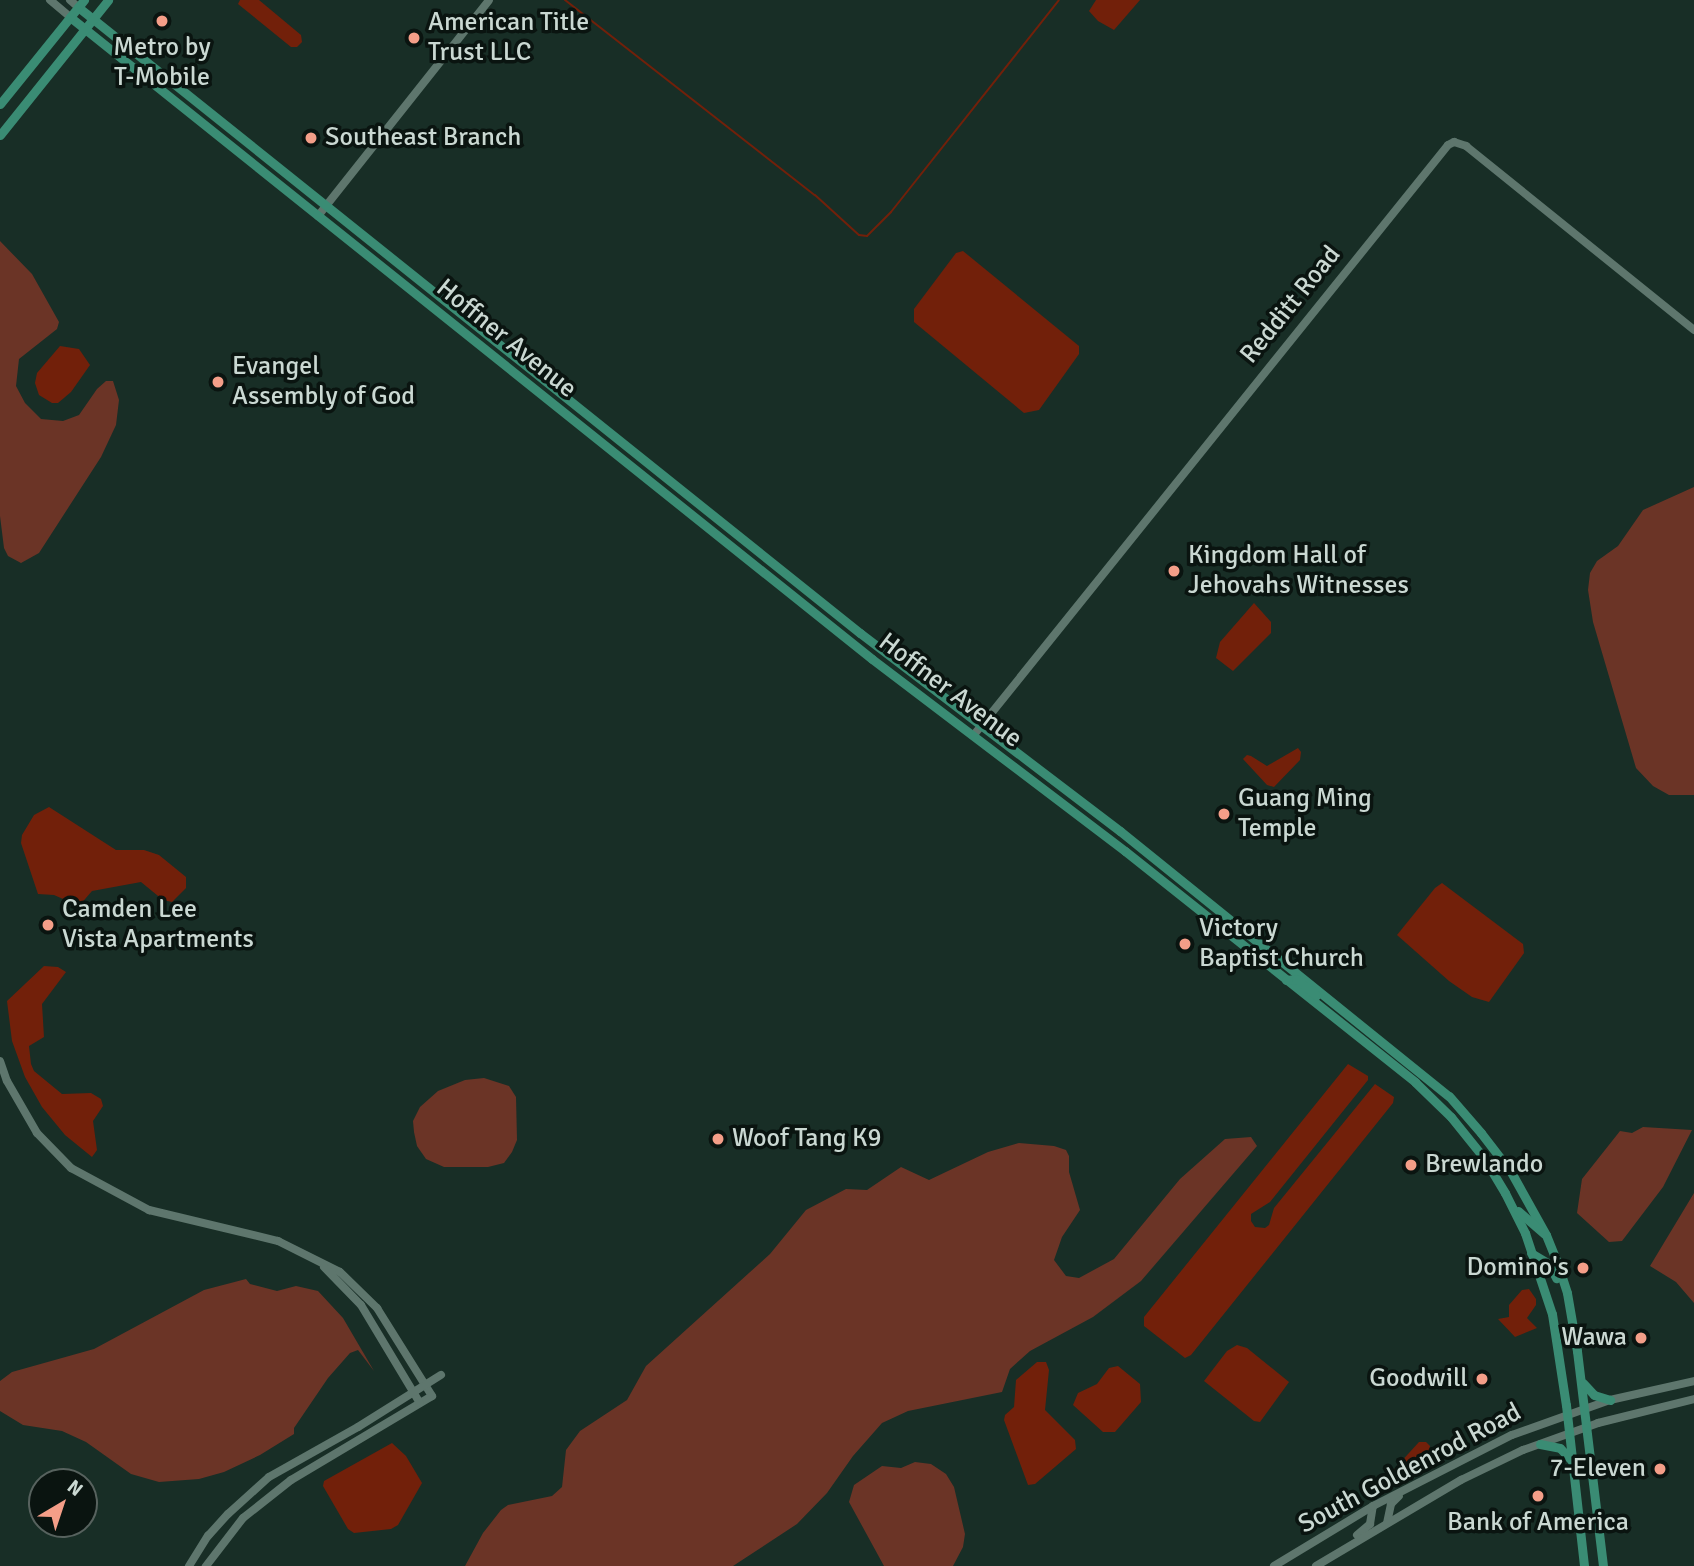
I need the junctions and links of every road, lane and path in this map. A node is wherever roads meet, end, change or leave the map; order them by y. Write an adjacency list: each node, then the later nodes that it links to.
1 (50, 0): 6 (street, Hoffner Avenue)
2 (70, 0): 5 (street, Hoffner Avenue)
3 (108, 0): 7 (main road)
4 (489, 0): 11 (street)
5 (81, 3): 6 (main road); 7 (main road, Hoffner Avenue)
6 (70, 17): 8 (main road, Hoffner Avenue); 9 (main road)
7 (93, 19): 8 (main road); 11 (main road, Hoffner Avenue)
8 (84, 30): 10 (main road); 12 (main road, Hoffner Avenue)
9 (0, 104)
10 (0, 135)
11 (325, 205): 12 (street); 15 (main road, Hoffner Avenue)
12 (318, 216): 14 (main road, Hoffner Avenue)
13 (1694, 330): 22 (street, Redditt Road)
14 (522, 380): 15 (main road); 16 (main road, Hoffner Avenue)
15 (587, 414): 17 (main road, Hoffner Avenue)
16 (591, 434): 17 (main road); 18 (main road, Hoffner Avenue)
17 (655, 469): 19 (main road, Hoffner Avenue)
18 (712, 531): 19 (main road); 20 (main road, Hoffner Avenue)
19 (755, 549): 21 (main road, Hoffner Avenue)
20 (748, 560): 21 (main road); 23 (main road, Hoffner Avenue)
21 (786, 573): 22 (main road, Hoffner Avenue)
22 (981, 726): 23 (street, Redditt Road); 25 (main road, Hoffner Avenue)
23 (973, 736): 24 (main road, Hoffner Avenue)
24 (1083, 819): 25 (main road); 26 (main road, Hoffner Avenue)
25 (1128, 837): 27 (main road, Hoffner Avenue)
26 (1154, 875): 27 (main road); 28 (main road, Hoffner Avenue)
27 (1196, 892): 29 (main road, Hoffner Avenue)
28 (1226, 932): 29 (main road); 30 (main road, Hoffner Avenue)
29 (1282, 960): 31 (main road, Hoffner Avenue)
30 (1286, 980): 31 (main road); 33 (main road, Hoffner Avenue)
31 (1353, 1017): 34 (main road, Hoffner Avenue)
32 (0, 1061): 36 (street)
33 (1492, 1169): 34 (main road); 35 (main road, Hoffner Avenue)
34 (1545, 1235): 37 (main road, Hoffner Avenue)
35 (1531, 1253): 37 (main road); 49 (main road, Hoffner Avenue)
36 (310, 1256): 41 (street); 42 (street)
37 (1572, 1321): 39 (main road, Hoffner Avenue)
38 (441, 1375): 41 (street)
39 (1580, 1378): 45 (main road); 47 (main road, Hoffner Avenue)
40 (1694, 1381): 45 (street, South Goldenrod Road)
41 (425, 1384): 42 (street); 46 (street)
42 (414, 1391): 46 (street); 54 (street)
43 (1694, 1394): 48 (street)
44 (1694, 1399): 48 (street)
45 (1610, 1400): 47 (street, South Goldenrod Road)
46 (420, 1403): 55 (street)
47 (1584, 1408): 49 (street, South Goldenrod Road); 50 (main road, Hoffner Avenue)
48 (1657, 1408): 50 (street, South Goldenrod Road)
49 (1567, 1413): 51 (main road, Hoffner Avenue); 56 (street, South Goldenrod Road)
50 (1586, 1427): 51 (street, South Goldenrod Road); 65 (main road, Hoffner Avenue)
51 (1569, 1432): 52 (street, South Goldenrod Road); 53 (main road, Hoffner Avenue)
52 (1540, 1444): 53 (main road); 58 (street, South Goldenrod Road)
53 (1573, 1463): 64 (main road, Hoffner Avenue)
54 (288, 1465): 55 (street); 60 (street)
55 (295, 1477): 61 (street)
56 (1406, 1489): 57 (street, South Goldenrod Road); 58 (street)
57 (1373, 1506): 59 (street); 62 (street, South Goldenrod Road)
58 (1387, 1523): 59 (street, South Goldenrod Road)
59 (1342, 1550): 63 (street, South Goldenrod Road)
60 (189, 1566)
61 (205, 1566)
62 (1274, 1566)
63 (1316, 1566)
64 (1584, 1566)
65 (1603, 1566)

